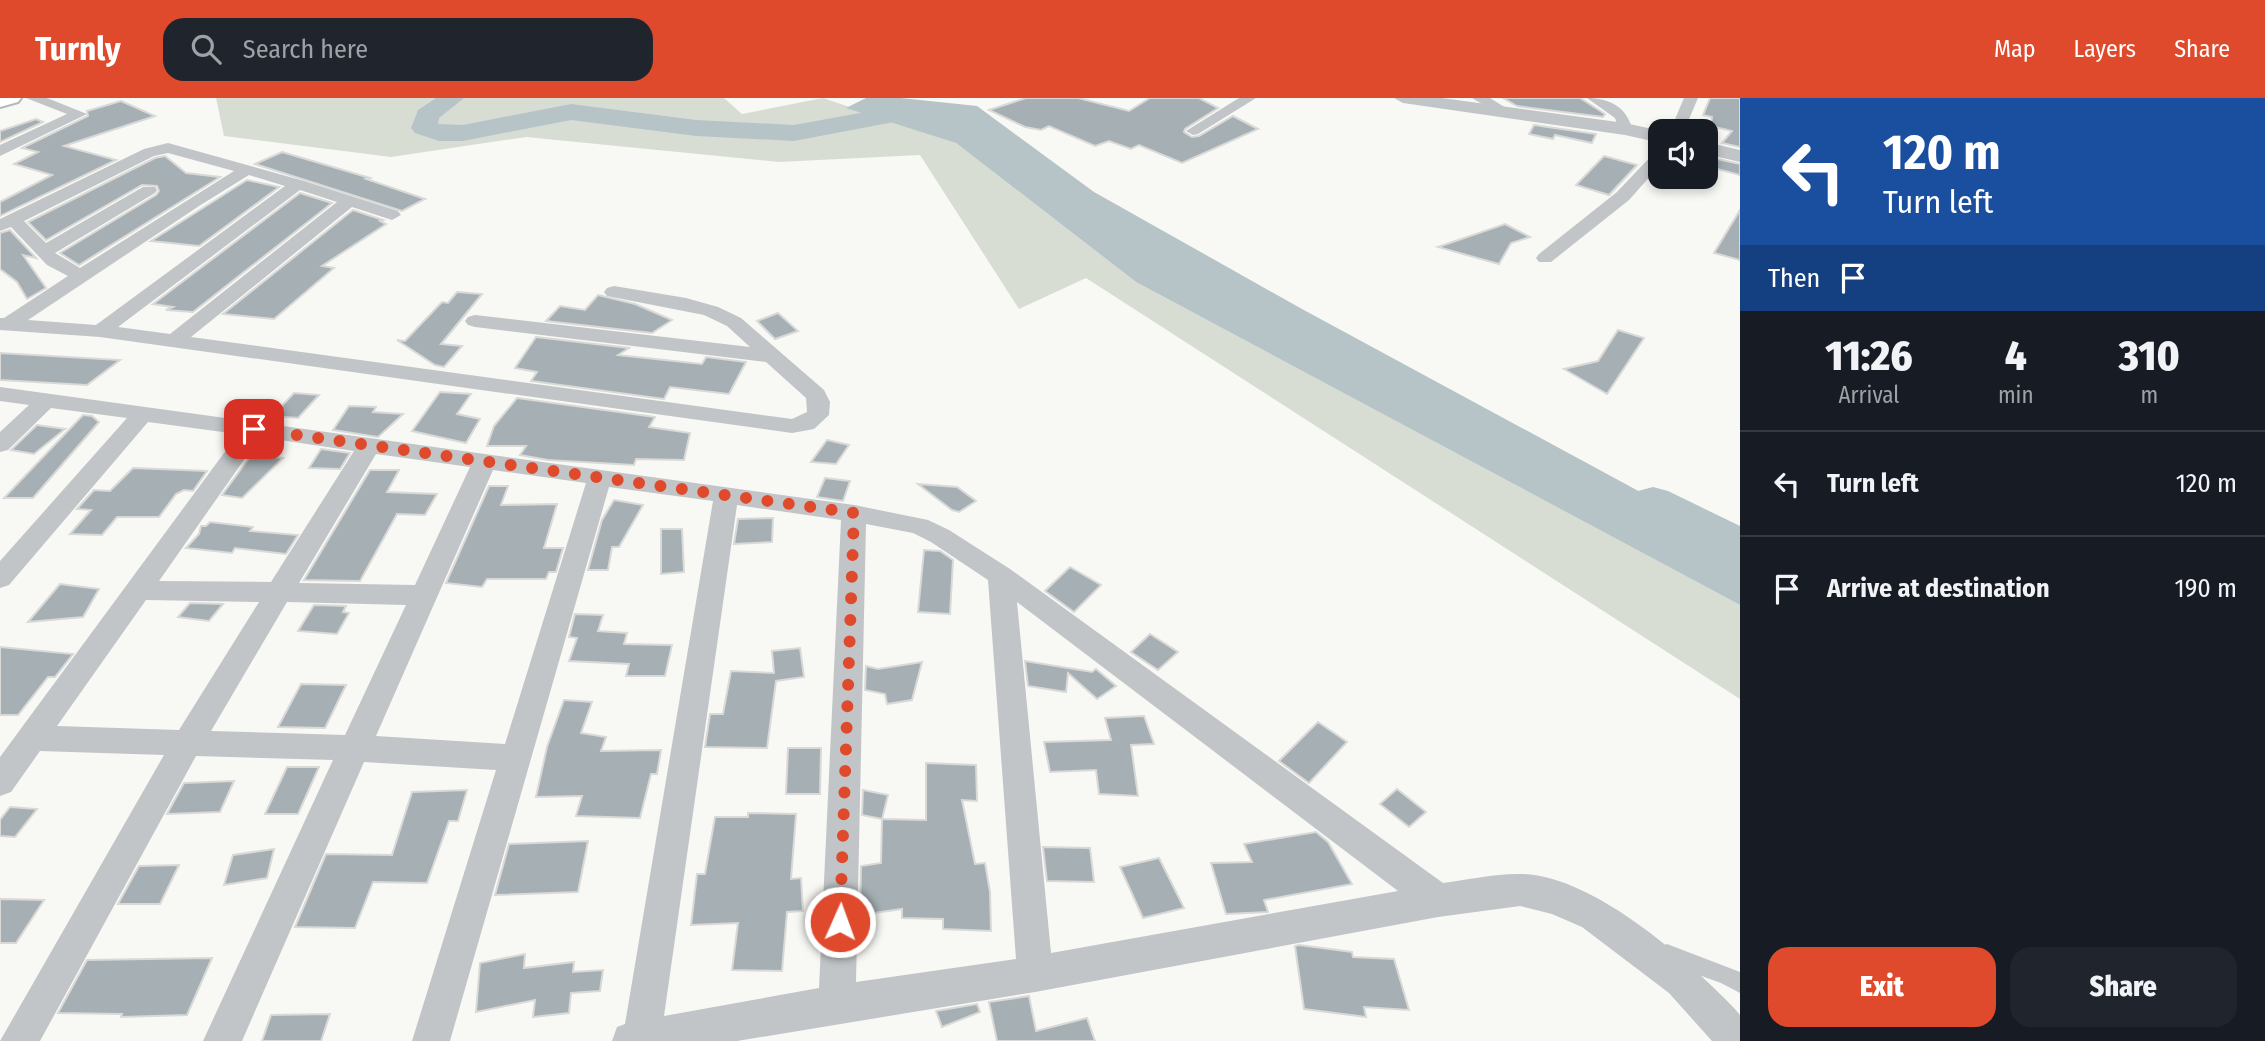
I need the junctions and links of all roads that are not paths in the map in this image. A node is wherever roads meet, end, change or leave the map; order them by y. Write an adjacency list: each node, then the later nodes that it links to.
1 (11, 98): 8 (main road)
2 (33, 98): 14 (street)
3 (1249, 98): 12 (street)
4 (1403, 98): 9 (street)
5 (1479, 98): 9 (street)
6 (1594, 98): 11 (street)
7 (1691, 98): 10 (street)
8 (0, 101)
9 (1507, 113): 11 (street)
10 (1681, 119)
11 (1625, 130): 13 (street)
12 (1193, 131)
13 (1648, 134)
14 (0, 151)
15 (1718, 151): 16 (street)
16 (1740, 156)
17 (1648, 168): 27 (street)
18 (247, 170): 19 (street); 20 (street); 23 (street)
19 (101, 176): 21 (street); 25 (street)
20 (298, 184): 22 (street); 32 (street)
21 (160, 193): 23 (street); 26 (street)
22 (349, 201): 24 (street); 33 (street)
23 (193, 202): 28 (street)
24 (392, 215)
25 (7, 223): 26 (street)
26 (44, 252): 28 (street)
27 (1545, 258)
28 (81, 276): 31 (street)
29 (614, 292): 34 (street)
30 (475, 321): 34 (street)
31 (2, 326): 32 (street)
32 (100, 331): 33 (street)
33 (174, 341): 34 (street)
34 (772, 356)
35 (0, 394): 36 (street)
36 (47, 400): 37 (street); 40 (street)
37 (142, 415): 38 (street); 46 (street)
38 (254, 429): 39 (street); 47 (street)
39 (370, 444): 41 (street); 48 (street)
40 (0, 445)
41 (485, 461): 42 (street); 49 (street)
42 (600, 477): 43 (street); 53 (street)
43 (726, 497): 44 (street); 60 (street)
44 (854, 513): 45 (street); 59 (street)
45 (1001, 576): 55 (street); 57 (street)
46 (0, 578)
47 (138, 590): 48 (street); 50 (street)
48 (279, 594): 49 (street); 51 (street)
49 (425, 595): 52 (street)
50 (32, 738): 51 (street); 54 (street)
51 (187, 743): 52 (street); 61 (street)
52 (354, 748): 53 (street); 62 (street)
53 (516, 758): 63 (street)
54 (0, 782)
55 (1438, 900): 56 (street); 57 (street)
56 (1636, 944): 58 (lane); 64 (street)
57 (1035, 974): 59 (street)
58 (1740, 983)
59 (837, 1004): 60 (street)
60 (637, 1040)
61 (19, 1041)
62 (222, 1041)
63 (431, 1041)
64 (1736, 1041)

